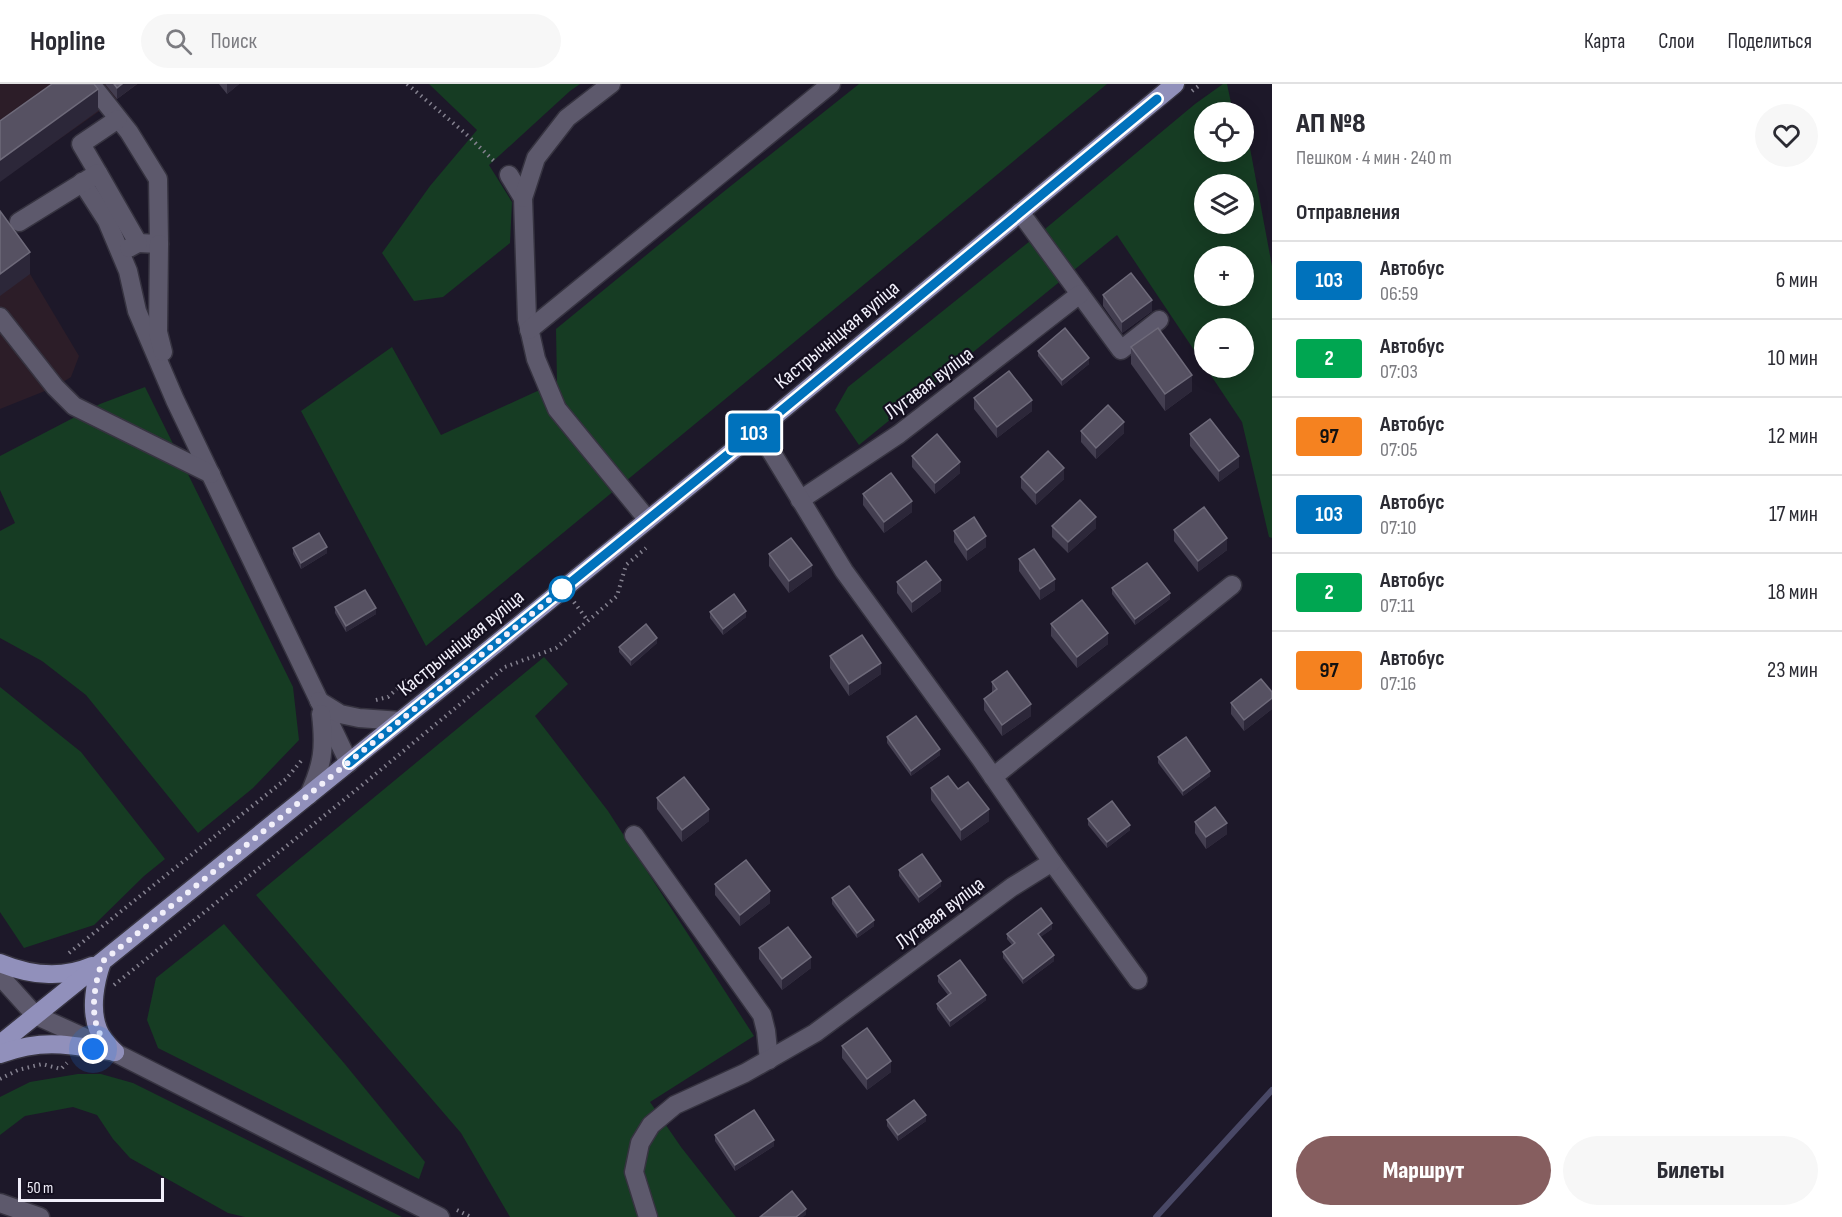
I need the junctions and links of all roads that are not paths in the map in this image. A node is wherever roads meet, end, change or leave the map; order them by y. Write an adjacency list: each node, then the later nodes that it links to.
1 (91, 84): 5 (street)
2 (611, 84): 8 (street)
3 (831, 84): 17 (street)
4 (1175, 84): 9 (main road, Кастрычніцкая вуліца)
5 (118, 119): 7 (street); 12 (street)
6 (509, 175): 8 (street)
7 (90, 178): 10 (street); 11 (street); 13 (street)
8 (523, 198): 17 (street)
9 (1020, 212): 14 (street); 19 (main road, Кастрычніцкая вуліца)
10 (19, 222)
11 (138, 243): 12 (street); 13 (street)
12 (159, 244): 18 (street)
13 (121, 253): 18 (street)
14 (1080, 294): 16 (street); 21 (street, Лугавая вуліца)
15 (0, 317): 20 (street)
16 (1159, 320)
17 (529, 330): 22 (street)
18 (175, 400): 20 (street)
19 (758, 430): 21 (street); 22 (main road, Кастрычніцкая вуліца)
20 (211, 474): 24 (street)
21 (800, 500): 27 (street)
22 (648, 520): 25 (main road, Кастрычніцкая вуліца)
23 (1233, 585): 27 (street)
24 (319, 701): 25 (street); 26 (street); 28 (street)
25 (401, 721): 26 (main road, Кастрычніцкая вуліца)
26 (349, 763): 28 (main road, Кастрычніцкая вуліца)
27 (993, 777): 30 (street)
28 (309, 795): 31 (main road, Кастрычніцкая вуліца)
29 (634, 836): 39 (street)
30 (1052, 862): 34 (street); 39 (street, Лугавая вуліца)
31 (102, 962): 32 (main road); 35 (main road, Кастрычніцкая вуліца); 37 (main road)
32 (0, 963)
33 (0, 975): 35 (street)
34 (1138, 980)
35 (35, 1015): 36 (main road); 37 (street)
36 (0, 1044)
37 (115, 1052): 38 (main road); 42 (street)
38 (0, 1054)
39 (770, 1060): 43 (street, Лугавая вуліца)
40 (0, 1203): 41 (street)
41 (40, 1217)
42 (440, 1217)
43 (648, 1217)

